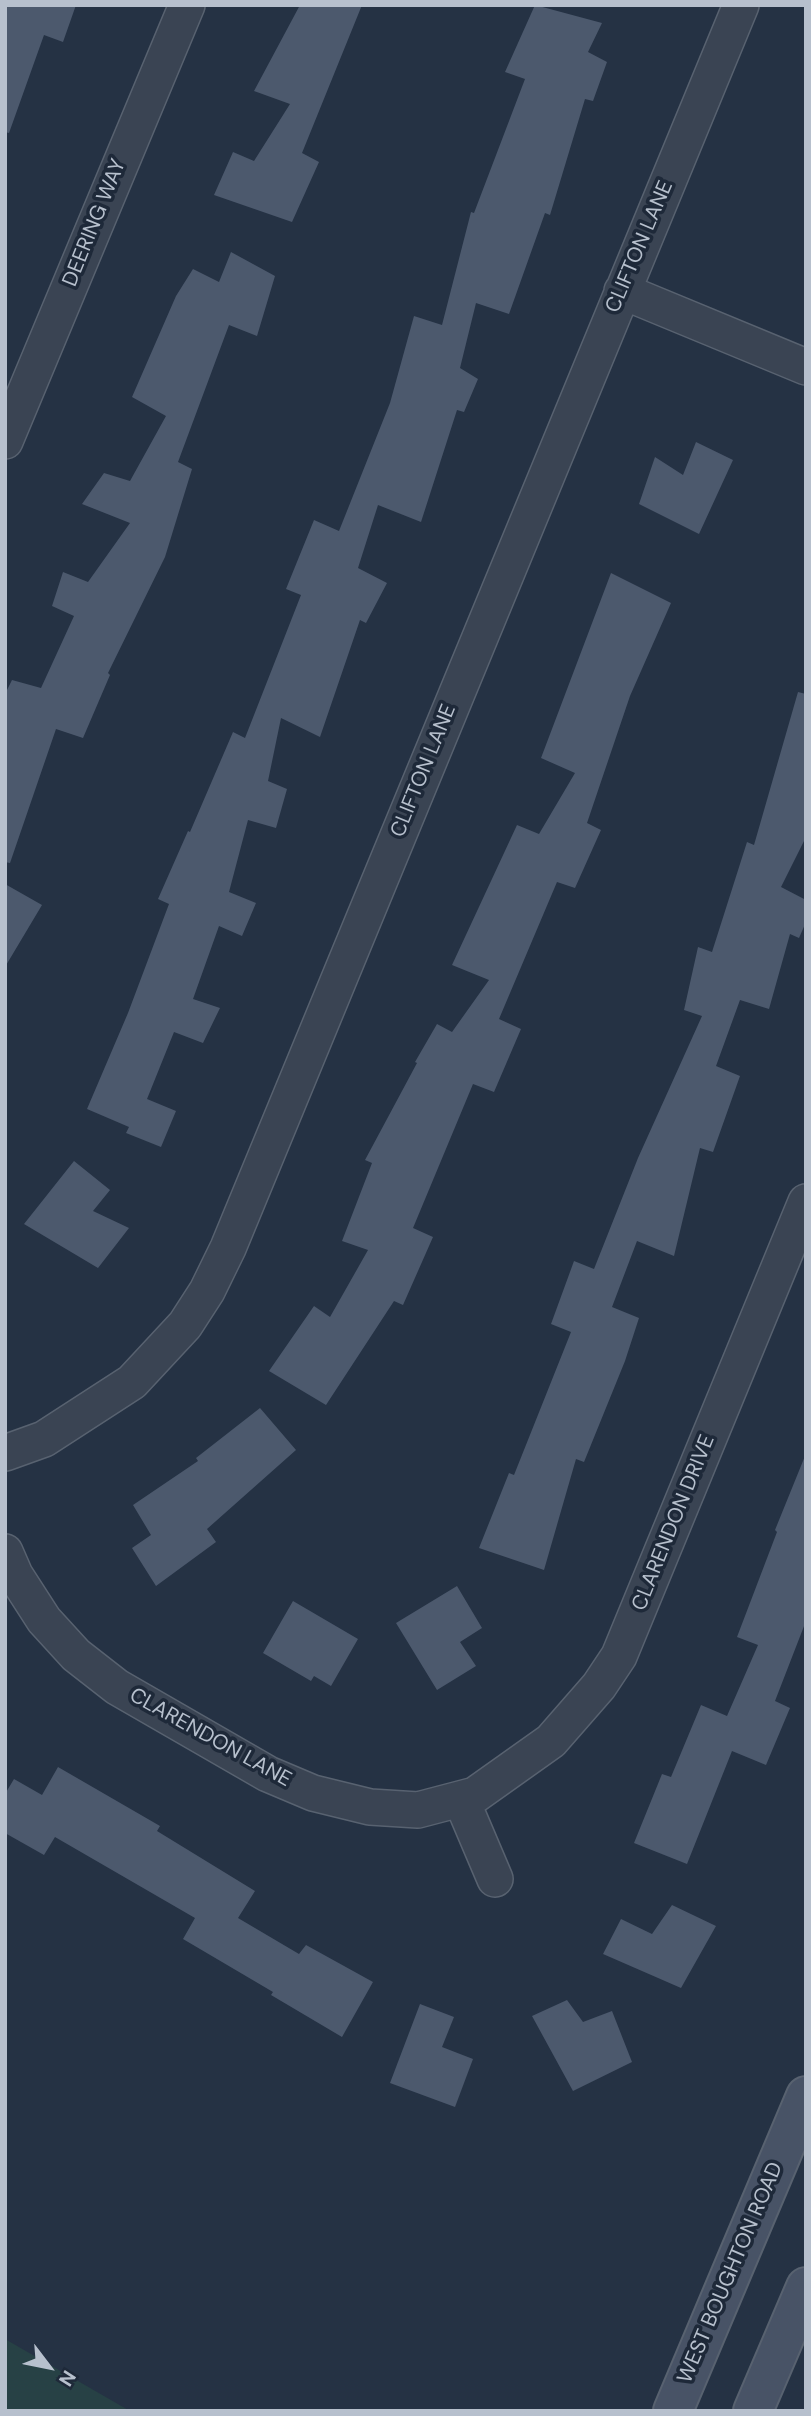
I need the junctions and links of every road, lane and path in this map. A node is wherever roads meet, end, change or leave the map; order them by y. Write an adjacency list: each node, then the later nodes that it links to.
1 (187, 5): 5 (street, DEERING WAY)
2 (741, 5): 3 (street, CLIFTON LANE)
3 (622, 291): 4 (street); 8 (street, CLIFTON LANE)
4 (806, 367)
5 (18, 380): 6 (street, DEERING WAY)
6 (5, 441)
7 (806, 1202): 10 (street, CLARENDON DRIVE)
8 (5, 1453)
9 (5, 1552): 10 (street, CLARENDON LANE)
10 (468, 1797): 11 (street)
11 (495, 1879)
12 (806, 2096): 14 (main road, WEST BOUGHTON ROAD)
13 (806, 2287): 15 (main road)
14 (673, 2411)
15 (753, 2411)

